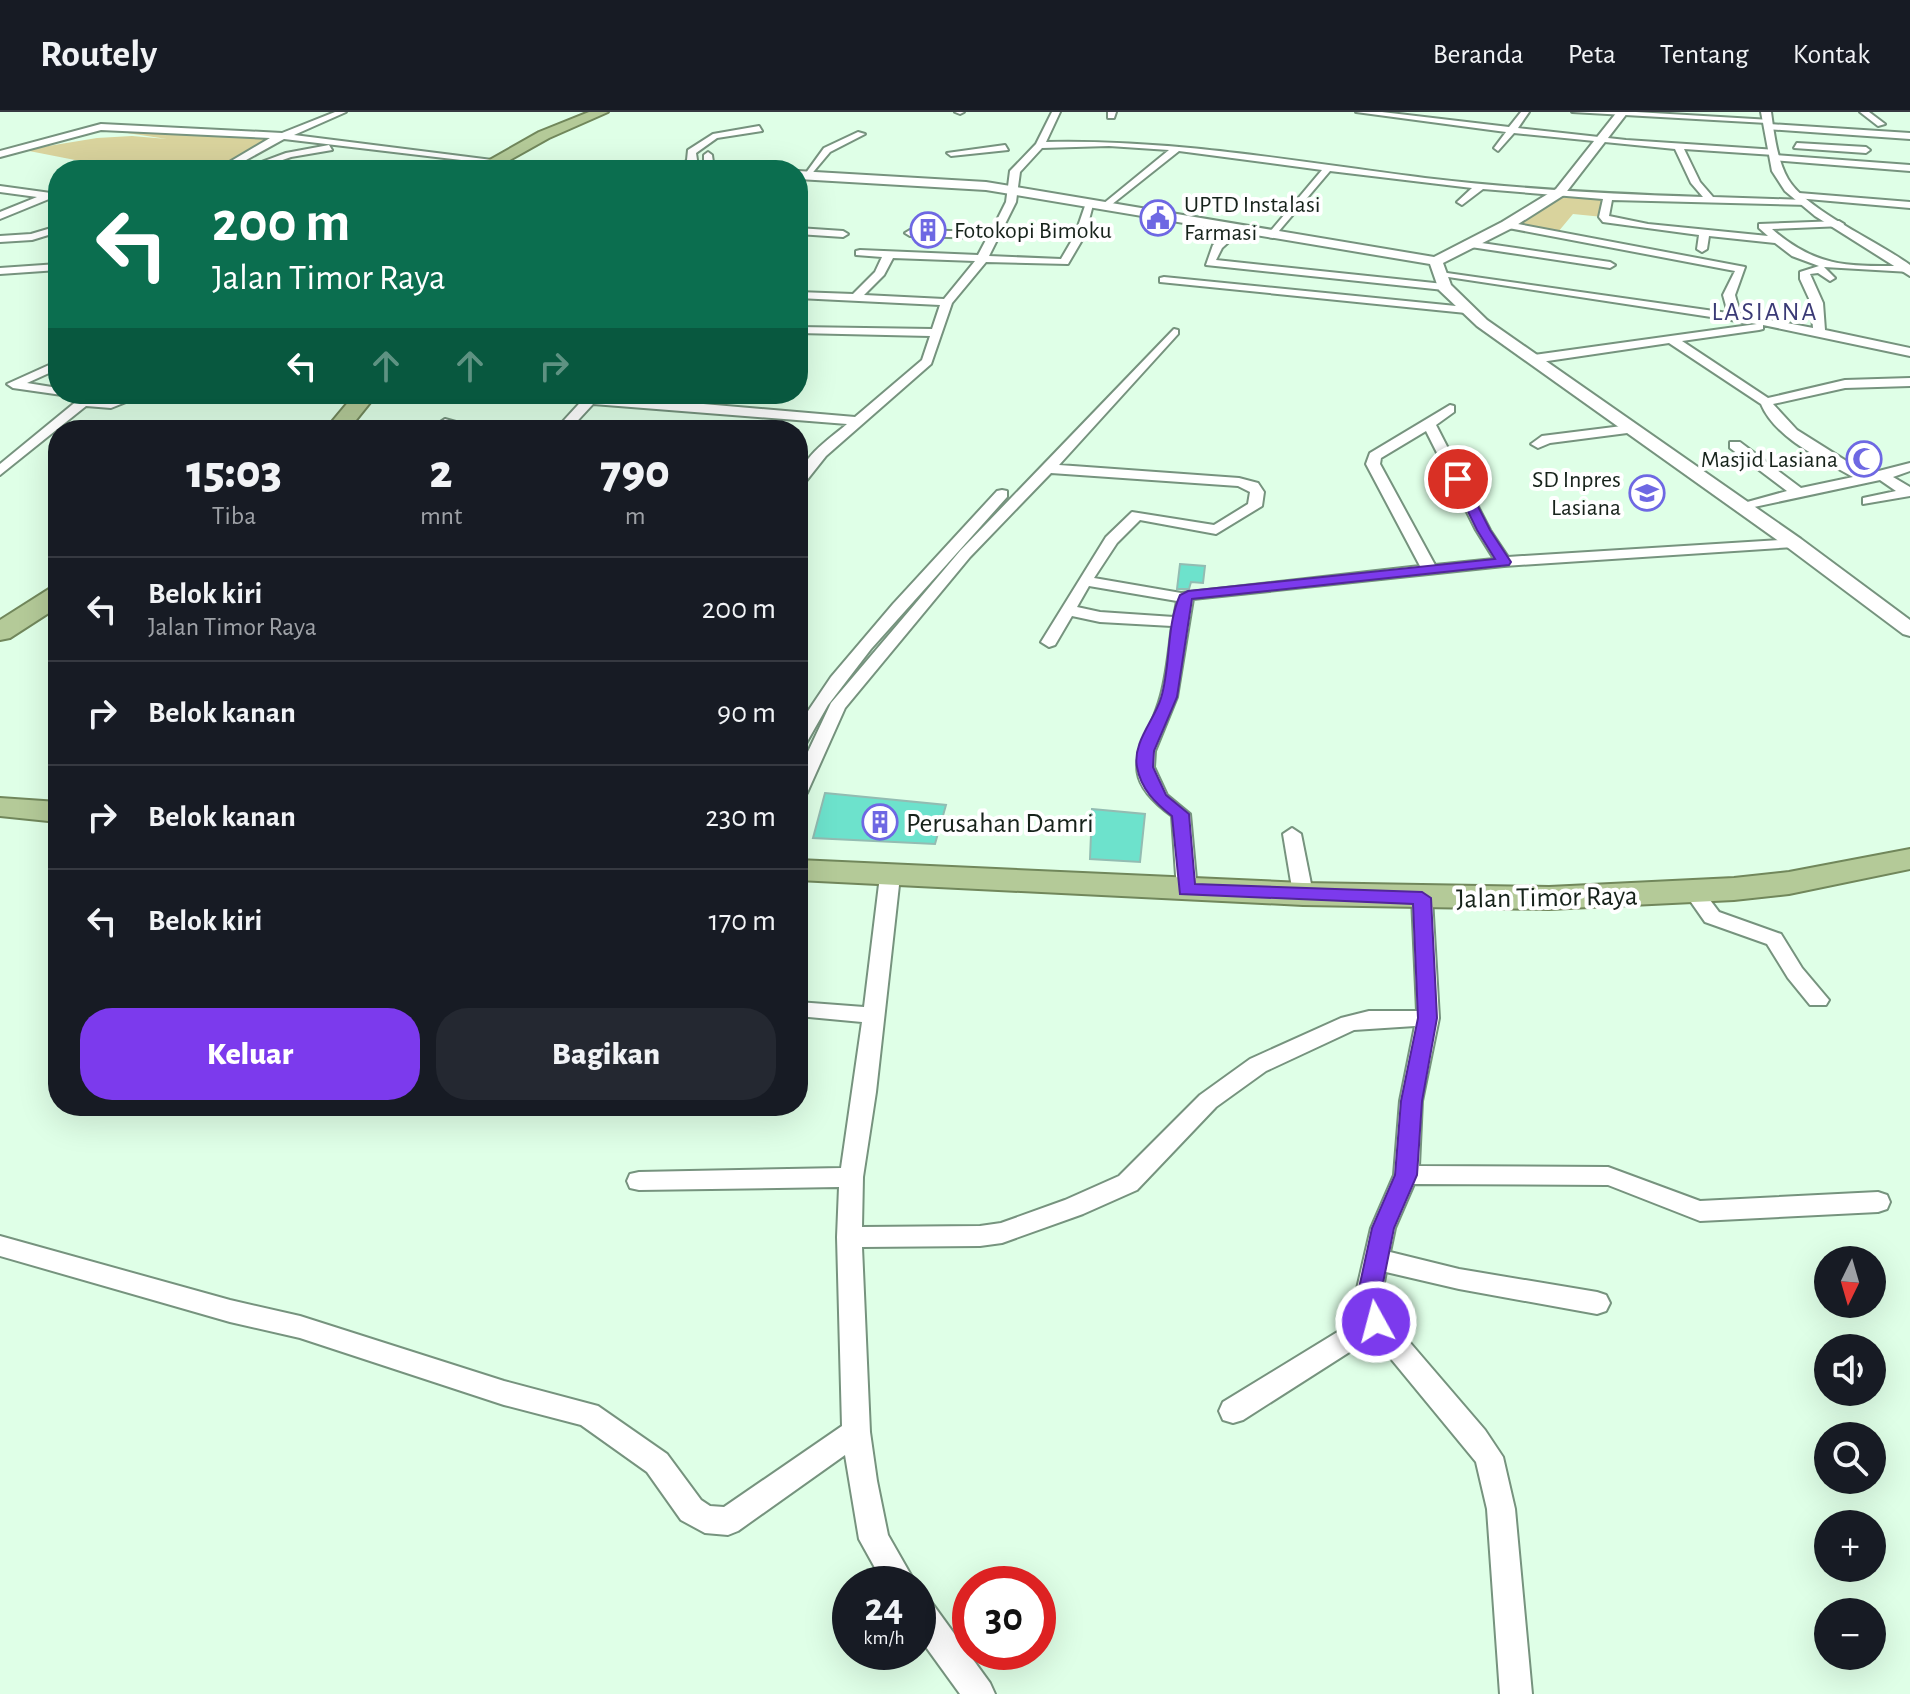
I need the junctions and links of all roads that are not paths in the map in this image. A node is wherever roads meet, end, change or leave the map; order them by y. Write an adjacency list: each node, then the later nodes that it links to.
1 (342, 112): 24 (street)
2 (601, 112): 40 (highway)
3 (620, 112): 41 (highway)
4 (1056, 112): 29 (street)
5 (1360, 112): 11 (street)
6 (1443, 112): 14 (street)
7 (1525, 112): 19 (street)
8 (1576, 112): 10 (street)
9 (1864, 112): 16 (street)
10 (1622, 113): 21 (street); 27 (street)
11 (1396, 115): 13 (street)
12 (1805, 118): 21 (street)
13 (1410, 119): 14 (street); 18 (street)
14 (1435, 122): 19 (street); 20 (street)
15 (1560, 123): 23 (street)
16 (1881, 124)
17 (759, 129): 42 (street)
18 (1401, 129)
19 (1512, 130): 23 (street); 32 (street)
20 (1427, 132)
21 (1771, 133): 25 (street); 26 (street); 30 (street); 33 (street); 44 (street); 57 (street)
22 (861, 134): 46 (street)
23 (1553, 135): 27 (street)
24 (284, 136): 28 (street); 35 (street); 37 (street)
25 (1757, 136)
26 (1910, 136)
27 (1601, 140): 30 (street); 53 (street)
28 (345, 144): 38 (street); 39 (street)
29 (1038, 146): 31 (street); 34 (street); 52 (street)
30 (1678, 146): 59 (street)
31 (1177, 148): 47 (street); 62 (street)
32 (1498, 148)
33 (1866, 150)
34 (951, 153)
35 (0, 154)
36 (708, 155): 43 (street)
37 (240, 160)
38 (274, 160)
39 (456, 160)
40 (507, 160)
41 (511, 160)
42 (692, 160)
43 (708, 160)
44 (1898, 167): 45 (street); 49 (street)
45 (1910, 168)
46 (808, 169)
47 (1327, 169): 50 (street); 73 (street)
48 (808, 175): 52 (street)
49 (1910, 181)
50 (1480, 186): 53 (street); 58 (street)
51 (0, 189): 54 (street)
52 (1014, 190): 60 (street); 72 (street)
53 (1560, 192): 55 (street); 65 (street)
54 (48, 195)
55 (1608, 197): 59 (street); 69 (street)
56 (48, 198): 63 (street)
57 (1803, 200): 59 (street); 61 (street); 64 (street)
58 (1462, 202)
59 (1712, 202)
60 (1091, 203): 62 (street); 83 (street)
61 (1910, 205)
62 (1106, 206): 66 (street)
63 (0, 216)
64 (1839, 224): 76 (street); 85 (street)
65 (1507, 225): 77 (street); 78 (street)
66 (1238, 229): 73 (street); 87 (street)
67 (48, 232): 74 (street)
68 (910, 233): 72 (street)
69 (1705, 233): 76 (street); 79 (street)
70 (808, 234): 71 (street)
71 (843, 234)
72 (993, 235): 83 (street)
73 (1273, 235): 87 (street)
74 (32, 237): 75 (street); 80 (street)
75 (0, 239)
76 (1781, 240): 85 (street)
77 (1468, 244): 87 (street); 90 (street)
78 (1615, 247): 90 (street); 95 (street)
79 (1702, 249)
80 (2, 253)
81 (860, 253): 82 (street)
82 (889, 254): 83 (street); 92 (street)
83 (982, 258): 93 (street)
84 (48, 268): 86 (street)
85 (1909, 270)
86 (0, 271)
87 (1440, 274): 90 (street); 94 (street)
88 (1830, 278): 98 (street)
89 (1164, 280): 94 (street)
90 (1606, 280): 95 (street)
91 (808, 295): 92 (street)
92 (857, 296): 93 (street)
93 (947, 302): 99 (street)
94 (1466, 310): 102 (street)
95 (1735, 317): 96 (street)
96 (1776, 323): 98 (street); 100 (street)
97 (808, 330): 99 (street)
98 (1819, 332): 101 (street)
99 (938, 333): 115 (street)
100 (1670, 339): 102 (street); 106 (street)
101 (1910, 352)
102 (1534, 359): 117 (street)
103 (48, 369): 105 (street)
104 (1907, 385): 106 (street)
105 (48, 390)
106 (1766, 402): 126 (street)
107 (84, 404): 112 (street)
108 (586, 404): 114 (street)
109 (669, 404): 115 (street)
110 (344, 408): 113 (highway)
111 (1450, 409): 116 (street)
112 (64, 420)
113 (327, 420)
114 (571, 420)
115 (857, 421): 123 (street)
116 (1429, 424): 133 (street); 134 (street)
117 (1630, 429): 119 (street); 129 (street)
118 (48, 432): 124 (street)
119 (1538, 444)
120 (1735, 445): 127 (street)
121 (1910, 467): 125 (street)
122 (1045, 468): 131 (street); 132 (street); 135 (street)
123 (808, 469)
124 (0, 471)
125 (1882, 476): 126 (street); 128 (street)
126 (1865, 478): 127 (street)
127 (1798, 492): 129 (street)
128 (1868, 501)
129 (1745, 507): 130 (street)
130 (1794, 543): 133 (street); 142 (street)
131 (948, 551): 132 (street); 145 (street)
132 (965, 554): 146 (street)
133 (1504, 562): 134 (street)
134 (1430, 570): 138 (street)
135 (1084, 581): 138 (street); 139 (street)
136 (48, 588): 140 (highway)
137 (48, 591): 143 (highway)
138 (1185, 598): 141 (street)
139 (1067, 610): 141 (street); 144 (street)
140 (0, 612)
141 (1181, 622): 153 (street)
142 (1910, 630)
143 (0, 632)
144 (1049, 642)
145 (808, 722)
146 (808, 771)
147 (0, 807): 148 (highway)
148 (48, 811)
149 (1292, 834): 155 (street)
150 (1910, 859): 154 (highway, Jalan Timor Raya)
151 (808, 871): 152 (highway, Jalan Timor Raya)
152 (890, 876): 153 (highway, Jalan Timor Raya); 159 (street)
153 (1187, 890): 155 (highway, Jalan Timor Raya)
154 (1694, 892): 156 (highway, Jalan Timor Raya); 157 (street)
155 (1303, 894): 156 (highway, Jalan Timor Raya)
156 (1422, 898): 160 (street)
157 (1818, 1000)
158 (808, 1010): 159 (street)
159 (874, 1015): 162 (street)
160 (1428, 1018): 161 (street); 165 (street)
161 (1406, 1175): 164 (street); 167 (street)
162 (851, 1177): 163 (street); 165 (street)
163 (639, 1181)
164 (1878, 1202)
165 (849, 1237): 171 (street)
166 (0, 1246): 171 (street)
167 (1376, 1259): 168 (street); 169 (street)
168 (1597, 1303)
169 (1376, 1322): 170 (street); 175 (street)
170 (1233, 1411)
171 (856, 1432): 172 (street)
172 (890, 1566)
173 (936, 1635): 174 (street)
174 (979, 1694)
175 (1516, 1694)

